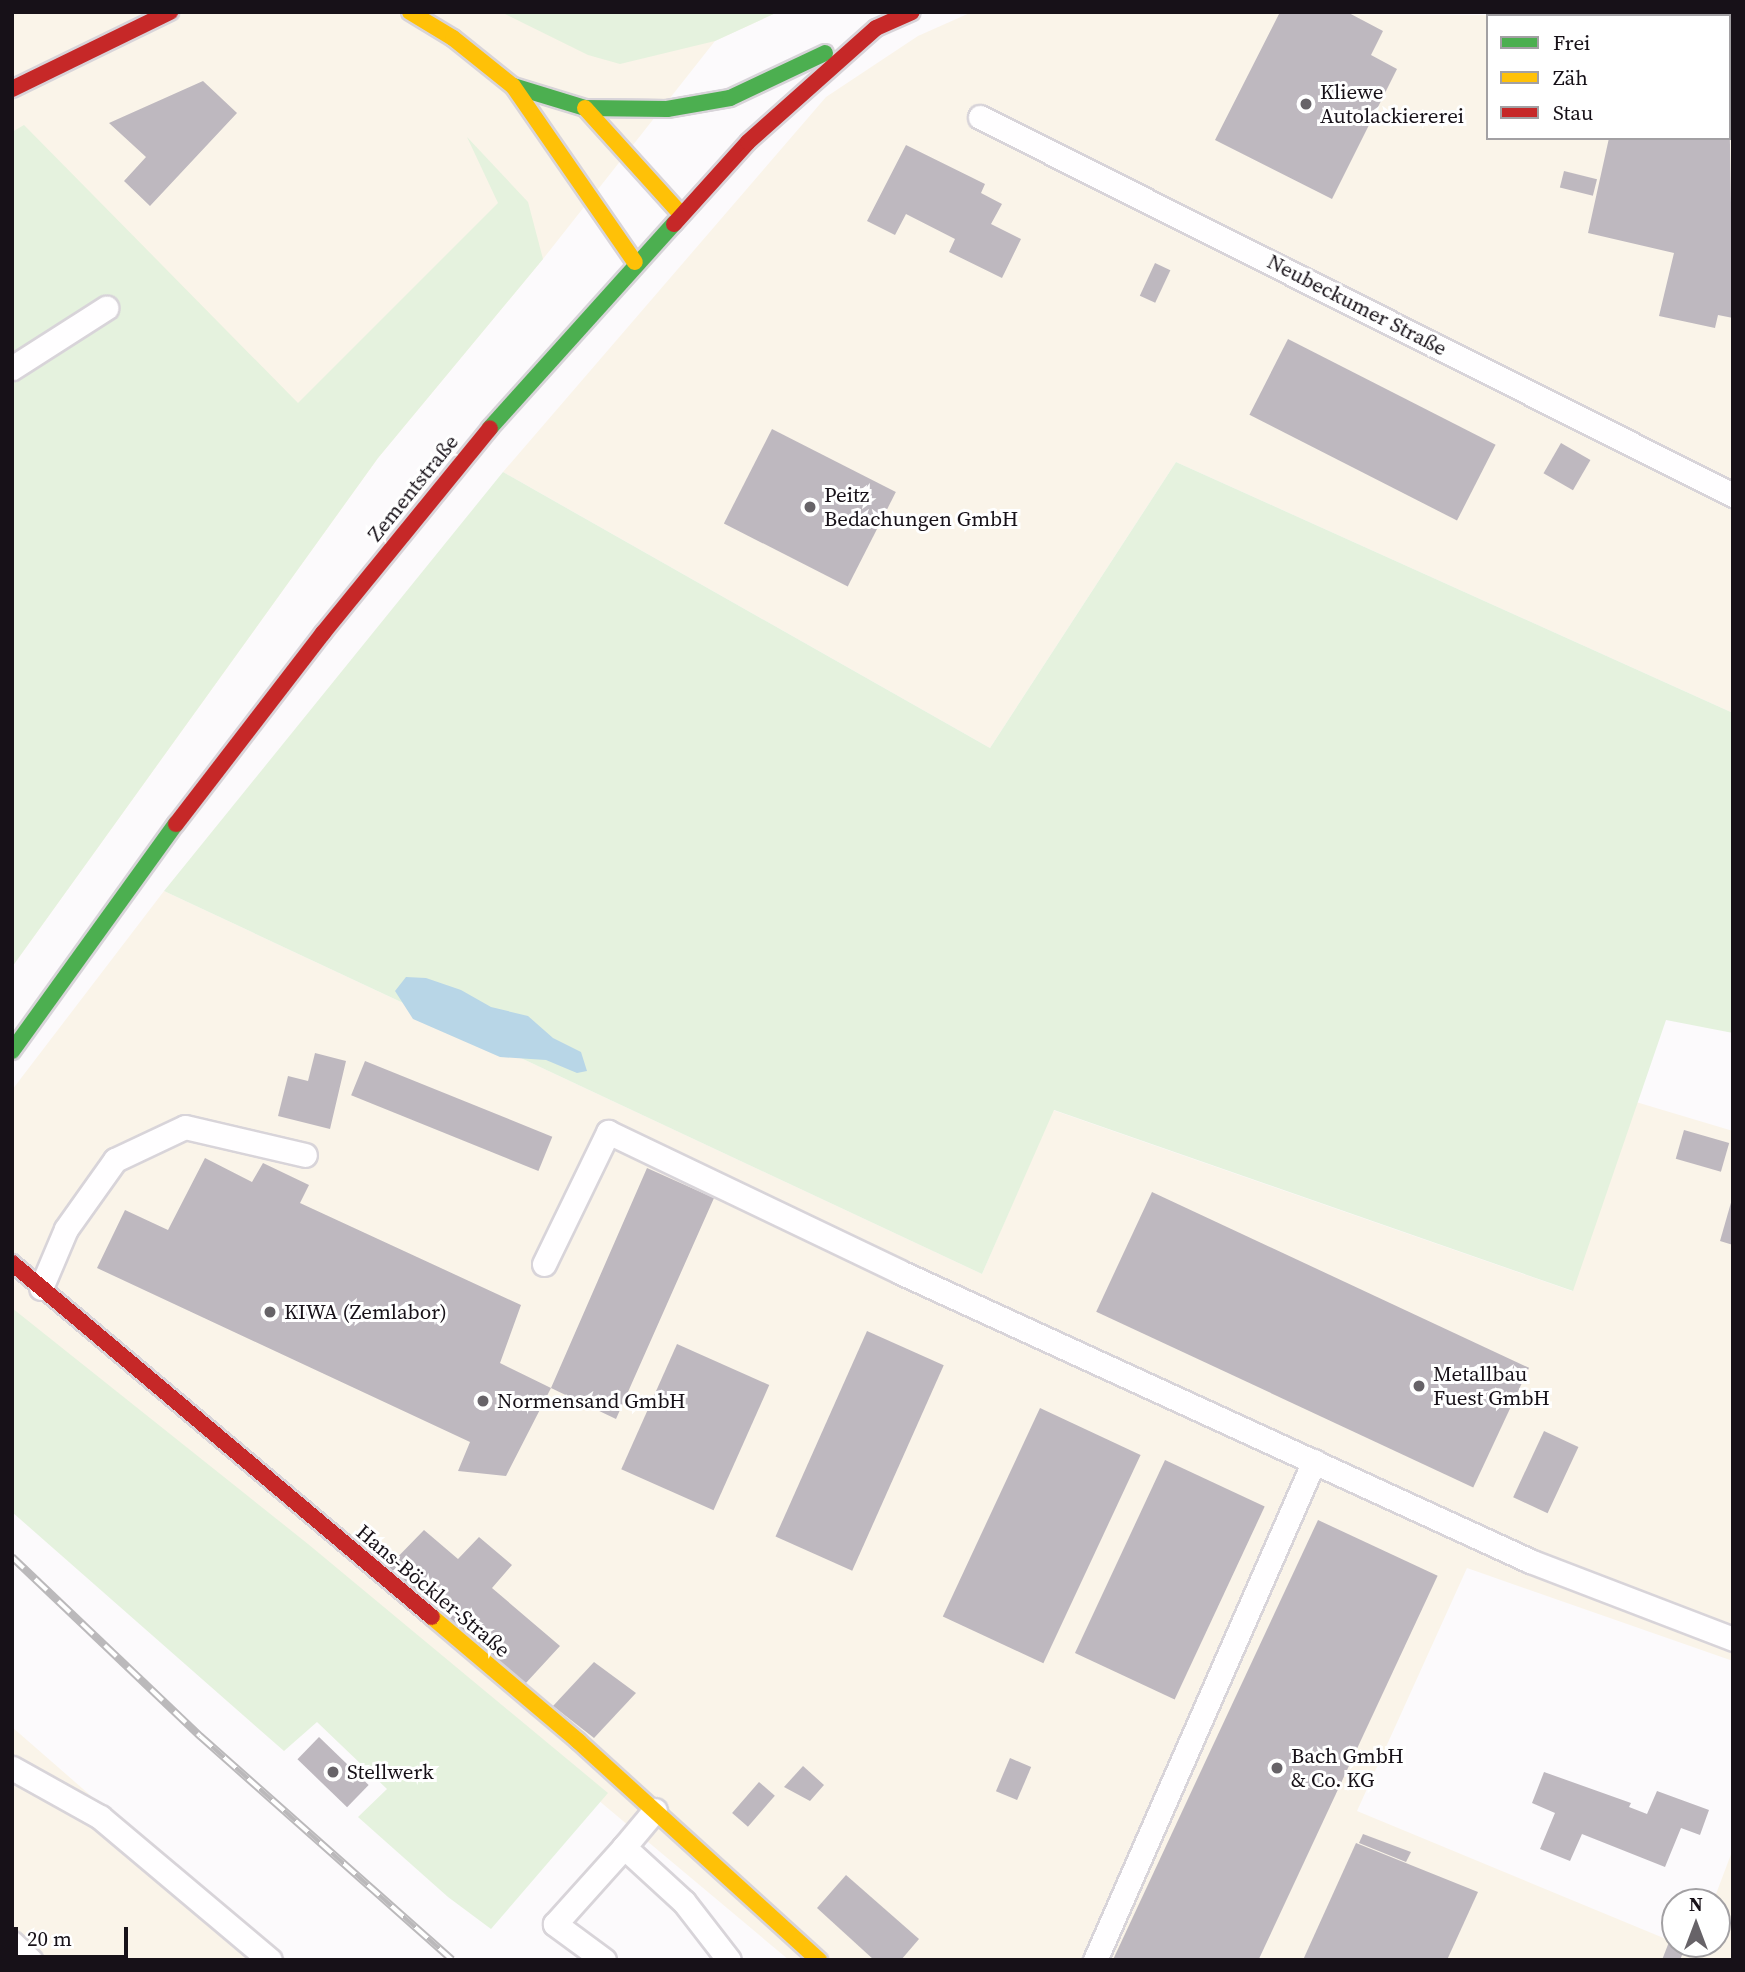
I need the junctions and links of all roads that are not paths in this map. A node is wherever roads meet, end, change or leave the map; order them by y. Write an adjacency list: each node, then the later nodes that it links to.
1 (170, 12): 6 (street)
2 (410, 12): 5 (street)
3 (912, 12): 4 (street, Zementstraße)
4 (876, 28): 7 (street); 9 (street, Zementstraße)
5 (513, 86): 7 (street); 10 (street)
6 (12, 89)
7 (585, 108): 9 (street)
8 (980, 117): 13 (lane, Neubeckumer Straße)
9 (680, 213): 10 (street, Zementstraße)
10 (635, 262): 14 (street, Zementstraße)
11 (106, 308): 12 (lane)
12 (12, 368)
13 (1733, 495)
14 (12, 1051)
15 (305, 1155): 18 (lane)
16 (12, 1263): 18 (street, Hans-Böckler-Straße)
17 (544, 1264): 19 (lane)
18 (41, 1287): 22 (street, Hans-Böckler-Straße)
19 (1314, 1461): 20 (lane); 30 (lane)
20 (1733, 1639)
21 (12, 1768): 26 (lane)
22 (654, 1810): 23 (lane); 29 (street, Hans-Böckler-Straße)
23 (624, 1847): 27 (lane); 28 (lane)
24 (12, 1943): 25 (lane)
25 (30, 1960)
26 (270, 1960)
27 (604, 1960)
28 (729, 1960)
29 (819, 1960)
30 (1095, 1960)

